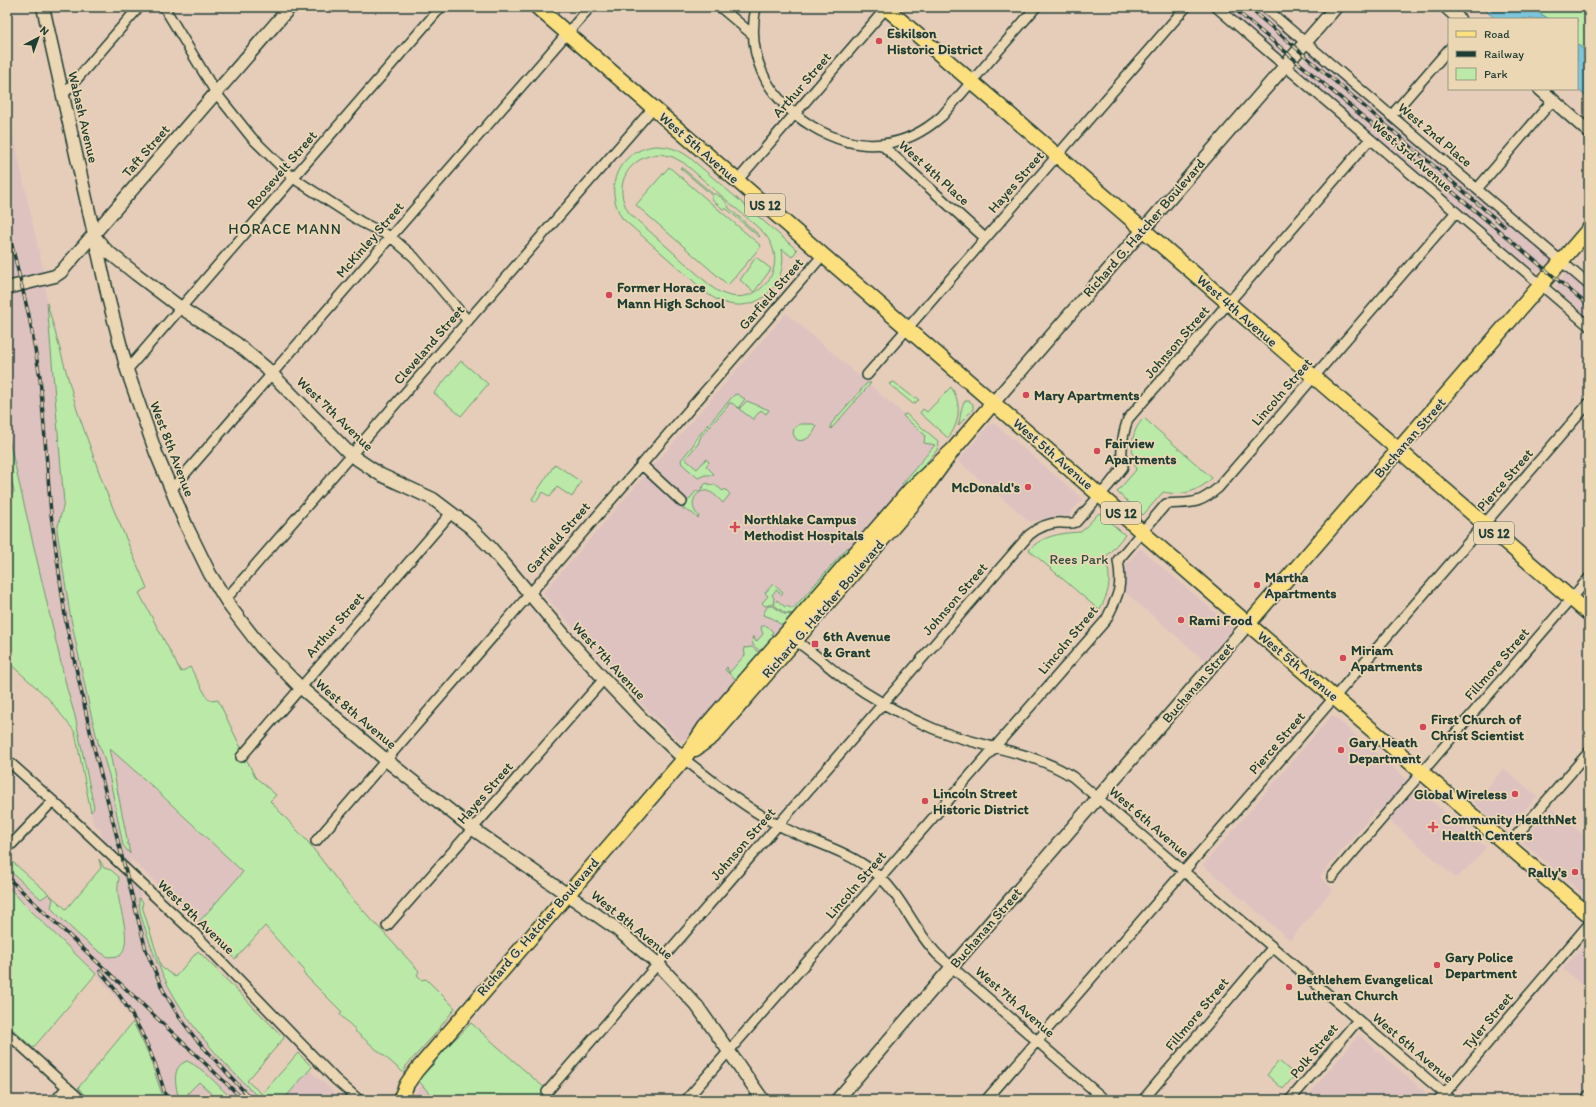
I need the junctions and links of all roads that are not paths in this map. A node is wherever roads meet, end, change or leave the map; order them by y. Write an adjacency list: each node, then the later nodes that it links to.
1 (43, 7): 26 (street, Wabash Avenue)
2 (139, 7): 26 (street)
3 (164, 7): 25 (street)
4 (290, 7): 25 (street, Taft Street)
5 (441, 7): 35 (street, Roosevelt Street)
6 (537, 7): 18 (main road, West 5th Avenue / US 12)
7 (590, 7): 18 (street, McKinley Street)
8 (720, 7): 19 (street)
9 (756, 7): 19 (street)
10 (886, 7): 23 (main road, West 4th Avenue / US 12); 29 (street, Arthur Street)
11 (1036, 7): 23 (street)
12 (1186, 7): 34 (street, Hayes Street)
13 (1216, 7): 22 (street, West 3rd Avenue)
14 (1264, 7): 20 (street, West 2nd Place)
15 (1336, 7): 20 (street, Richard G. Hatcher Boulevard)
16 (1446, 7): 17 (street)
17 (1458, 18)
18 (567, 33): 28 (main road, West 5th Avenue / US 12); 44 (street, McKinley Street)
19 (752, 34): 29 (street)
20 (1305, 43): 22 (street, Richard G. Hatcher Boulevard); 30 (street, West 2nd Place)
21 (1448, 50): 30 (street)
22 (1285, 66): 32 (street, West 3rd Avenue); 42 (street, Richard G. Hatcher Boulevard)
23 (972, 82): 33 (street); 34 (main road, West 4th Avenue / US 12)
24 (1541, 90): 27 (street)
25 (216, 93): 35 (street); 40 (street, Taft Street)
26 (63, 95): 38 (street, Wabash Avenue)
27 (1553, 100): 31 (street); 37 (street)
28 (654, 108): 36 (main road, West 5th Avenue / US 12); 55 (street, Cleveland Street)
29 (795, 114): 33 (street); 36 (street, Arthur Street)
30 (1391, 116): 37 (street, West 2nd Place)
31 (1589, 132)
32 (1370, 139): 39 (street, West 3rd Avenue); 53 (street, Johnson Street)
33 (882, 145): 45 (street, West 4th Place)
34 (1057, 155): 42 (main road, West 4th Avenue / US 12); 45 (street, Hayes Street)
35 (293, 178): 44 (street); 54 (street, Roosevelt Street)
36 (737, 181): 46 (main road, West 5th Avenue / US 12)
37 (1476, 189): 49 (street, West 2nd Place)
38 (88, 206): 40 (street); 43 (street, Wabash Avenue)
39 (1456, 212): 50 (street, West 3rd Avenue); 61 (street, Lincoln Street)
40 (111, 214): 43 (street, Taft Street)
41 (1589, 229): 49 (main road, Buchanan Street)
42 (1143, 230): 53 (main road, West 4th Avenue / US 12); 62 (street, Richard G. Hatcher Boulevard)
43 (93, 235): 47 (street, Taft Street); 48 (street, West 8th Avenue); 54 (street, West 7th Avenue)
44 (391, 237): 55 (street); 59 (street, McKinley Street)
45 (985, 238): 57 (street, Hayes Street)
46 (823, 255): 57 (main road, West 5th Avenue / US 12); 66 (street, Garfield Street)
47 (74, 257): 48 (street); 52 (street, Taft Street)
48 (100, 261): 58 (street, West 8th Avenue)
49 (1561, 261): 50 (main road, Buchanan Street); 51 (street, West 2nd Place)
50 (1541, 285): 56 (street, West 3rd Avenue); 64 (main road, Buchanan Street)
51 (1589, 285)
52 (7, 288)
53 (1228, 304): 61 (main road, West 4th Avenue / US 12); 68 (street, Johnson Street)
54 (181, 308): 58 (street, Roosevelt Street); 59 (street, West 7th Avenue)
55 (468, 321): 65 (street, Cleveland Street)
56 (1589, 326)
57 (907, 328): 60 (street, Hayes Street); 62 (main road, West 5th Avenue / US 12)
58 (127, 370): 67 (street, West 8th Avenue)
59 (272, 374): 65 (street, West 7th Avenue); 67 (street, McKinley Street)
60 (867, 375)
61 (1314, 378): 64 (main road, West 4th Avenue / US 12); 72 (street, Lincoln Street)
62 (993, 403): 68 (main road, West 5th Avenue / US 12); 79 (main road, Richard G. Hatcher Boulevard)
63 (1589, 403): 71 (street, Pierce Street)
64 (1398, 451): 71 (main road, West 4th Avenue / US 12); 78 (main road, Buchanan Street)
65 (351, 455): 70 (street, West 7th Avenue); 76 (street, Cleveland Street)
66 (641, 464): 69 (street); 74 (street, Garfield Street)
67 (171, 490): 76 (street, West 8th Avenue)
68 (1100, 496): 72 (main road, West 5th Avenue / US 12); 83 (street, Johnson Street)
69 (682, 502)
70 (452, 512): 74 (street, West 7th Avenue); 81 (street, Arthur Street)
71 (1484, 525): 75 (main road, West 4th Avenue / US 12); 82 (street, Pierce Street)
72 (1142, 532): 78 (main road, West 5th Avenue / US 12); 84 (street, Lincoln Street)
73 (1589, 578): 75 (street, Fillmore Street)
74 (529, 593): 80 (street, West 7th Avenue); 89 (street, Garfield Street)
75 (1571, 599): 77 (main road, West 4th Avenue / US 12); 90 (street, Fillmore Street)
76 (225, 600): 81 (street, West 8th Avenue)
77 (1589, 614)
78 (1248, 624): 82 (main road, West 5th Avenue / US 12); 91 (street, Buchanan Street)
79 (790, 638): 83 (street, West 6th Avenue); 87 (main road, Richard G. Hatcher Boulevard)
80 (604, 679): 87 (street, West 7th Avenue); 94 (street, Hayes Street)
81 (300, 686): 86 (street, Arthur Street); 89 (street, West 8th Avenue)
82 (1335, 698): 90 (main road, West 5th Avenue / US 12); 98 (street, Pierce Street)
83 (884, 703): 84 (street, West 6th Avenue); 93 (street, Johnson Street)
84 (995, 746): 91 (street, West 6th Avenue); 100 (street, Lincoln Street)
85 (1589, 752): 97 (street)
86 (241, 757)
87 (684, 759): 93 (street, West 7th Avenue); 101 (main road, Richard G. Hatcher Boulevard)
88 (7, 760): 92 (street, West 9th Avenue)
89 (386, 760): 94 (street, West 8th Avenue); 95 (street, Garfield Street)
90 (1422, 772): 97 (main road, West 5th Avenue / US 12); 99 (street, Fillmore Street)
91 (1099, 798): 98 (street, West 6th Avenue); 107 (street, Buchanan Street)
92 (52, 801): 96 (street); 118 (street, West 9th Avenue)
93 (778, 825): 100 (street, West 7th Avenue); 106 (street, Johnson Street)
94 (473, 829): 101 (street, West 8th Avenue); 104 (street, Hayes Street)
95 (316, 841)
96 (12, 844)
97 (1508, 845): 102 (main road, West 5th Avenue / US 12)
98 (1184, 871): 105 (street, West 6th Avenue); 110 (street, Pierce Street)
99 (1332, 877)
100 (880, 878): 107 (street, West 7th Avenue); 111 (street, Lincoln Street)
101 (567, 893): 106 (street, West 8th Avenue); 119 (main road, Richard G. Hatcher Boulevard)
102 (1589, 914)
103 (1589, 924): 114 (street, Tyler Street)
104 (387, 926)
105 (1273, 947): 108 (street, West 6th Avenue); 125 (street, Fillmore Street)
106 (658, 964): 111 (street, West 8th Avenue); 113 (street, Johnson Street)
107 (952, 968): 110 (street, West 7th Avenue); 122 (street, Buchanan Street)
108 (1358, 1020): 114 (street, West 6th Avenue); 126 (street, Polk Street)
109 (7, 1033): 112 (street)
110 (1037, 1041): 123 (street, Pierce Street); 124 (street, West 7th Avenue)
111 (729, 1051): 120 (street, Lincoln Street); 121 (street, West 8th Avenue)
112 (67, 1087): 116 (street); 117 (street)
113 (547, 1092)
114 (1442, 1097): 127 (street, West 6th Avenue)
115 (1589, 1097): 128 (street)
116 (56, 1100)
117 (82, 1100)
118 (359, 1100)
119 (400, 1100)
120 (686, 1100)
121 (763, 1100)
122 (837, 1100)
123 (986, 1100)
124 (1105, 1100)
125 (1143, 1100)
126 (1290, 1100)
127 (1452, 1100)
128 (1587, 1100)

